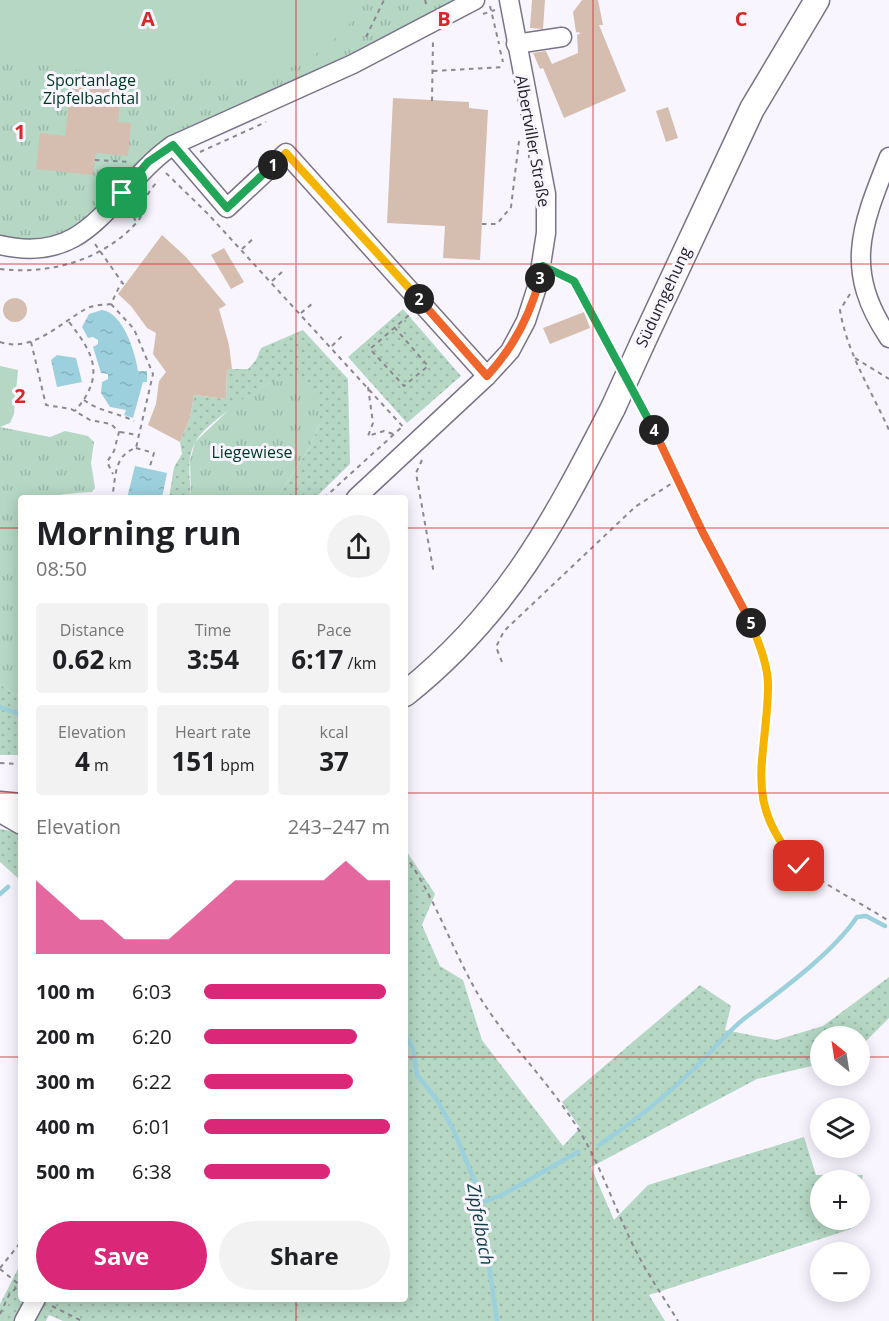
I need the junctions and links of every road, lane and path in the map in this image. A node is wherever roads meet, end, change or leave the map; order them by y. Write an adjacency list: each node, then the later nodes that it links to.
1 (384, 0): 8 (path)
2 (475, 0): 5 (street)
3 (509, 0): 7 (street, Albertviller Straße)
4 (817, 0): 61 (main road, Südumgehung, bridge)
5 (432, 23): 8 (street); 10 (path)
6 (562, 37): 7 (street)
7 (516, 44): 23 (street, Albertviller Straße)
8 (353, 64): 13 (street)
9 (504, 67): 10 (path)
10 (433, 70): 11 (path)
11 (432, 100)
12 (520, 132): 18 (path)
13 (173, 145): 16 (street); 28 (street)
14 (889, 157): 26 (street)
15 (95, 160): 16 (path)
16 (148, 162): 20 (street)
17 (166, 173): 21 (path)
18 (482, 224)
19 (255, 237): 21 (path)
20 (0, 245)
21 (241, 249): 25 (path)
22 (99, 251): 29 (path)
23 (543, 266): 39 (path); 40 (street, Albertviller Straße)
24 (283, 271): 25 (path)
25 (271, 282): 30 (path)
26 (863, 286): 34 (street); 38 (path)
27 (313, 303): 30 (path)
28 (422, 303): 32 (path); 40 (street)
29 (111, 304): 31 (path); 50 (path)
30 (300, 314): 37 (path)
31 (69, 322): 36 (path); 44 (path)
32 (394, 327): 32 (path)
33 (343, 336): 37 (path)
34 (889, 338)
35 (0, 342): 36 (path)
36 (31, 342): 45 (path)
37 (331, 347): 42 (path)
38 (855, 358): 41 (path); 47 (path)
39 (618, 361)
40 (487, 376): 58 (street, Albertviller Straße)
41 (889, 379)
42 (368, 387): 49 (path); 49 (path)
43 (635, 394): 55 (path)
44 (84, 400): 45 (path); 46 (path)
45 (75, 411): 48 (path)
46 (134, 421)
47 (889, 430)
48 (119, 432): 50 (path); 54 (path)
49 (393, 434): 57 (path)
50 (138, 435): 51 (path)
51 (136, 448): 53 (path); 54 (path)
52 (424, 453): 59 (path)
53 (150, 466)
54 (114, 474): 56 (path)
55 (677, 480): 60 (path); 69 (path)
56 (111, 495)
57 (327, 495)
58 (359, 495)
59 (434, 574)
60 (502, 662)
61 (408, 692)
62 (0, 763): 63 (path)
63 (18, 764)
64 (0, 804): 65 (main road)
65 (18, 806)
66 (0, 813): 67 (street)
67 (18, 823)
68 (408, 860): 78 (path)
69 (889, 921)
70 (18, 1246): 71 (path)
71 (0, 1268): 72 (path)
72 (18, 1283)
73 (18, 1287): 75 (path)
74 (43, 1302): 76 (street); 77 (path)
75 (0, 1314)
76 (24, 1321)
77 (82, 1321)
78 (678, 1321)

